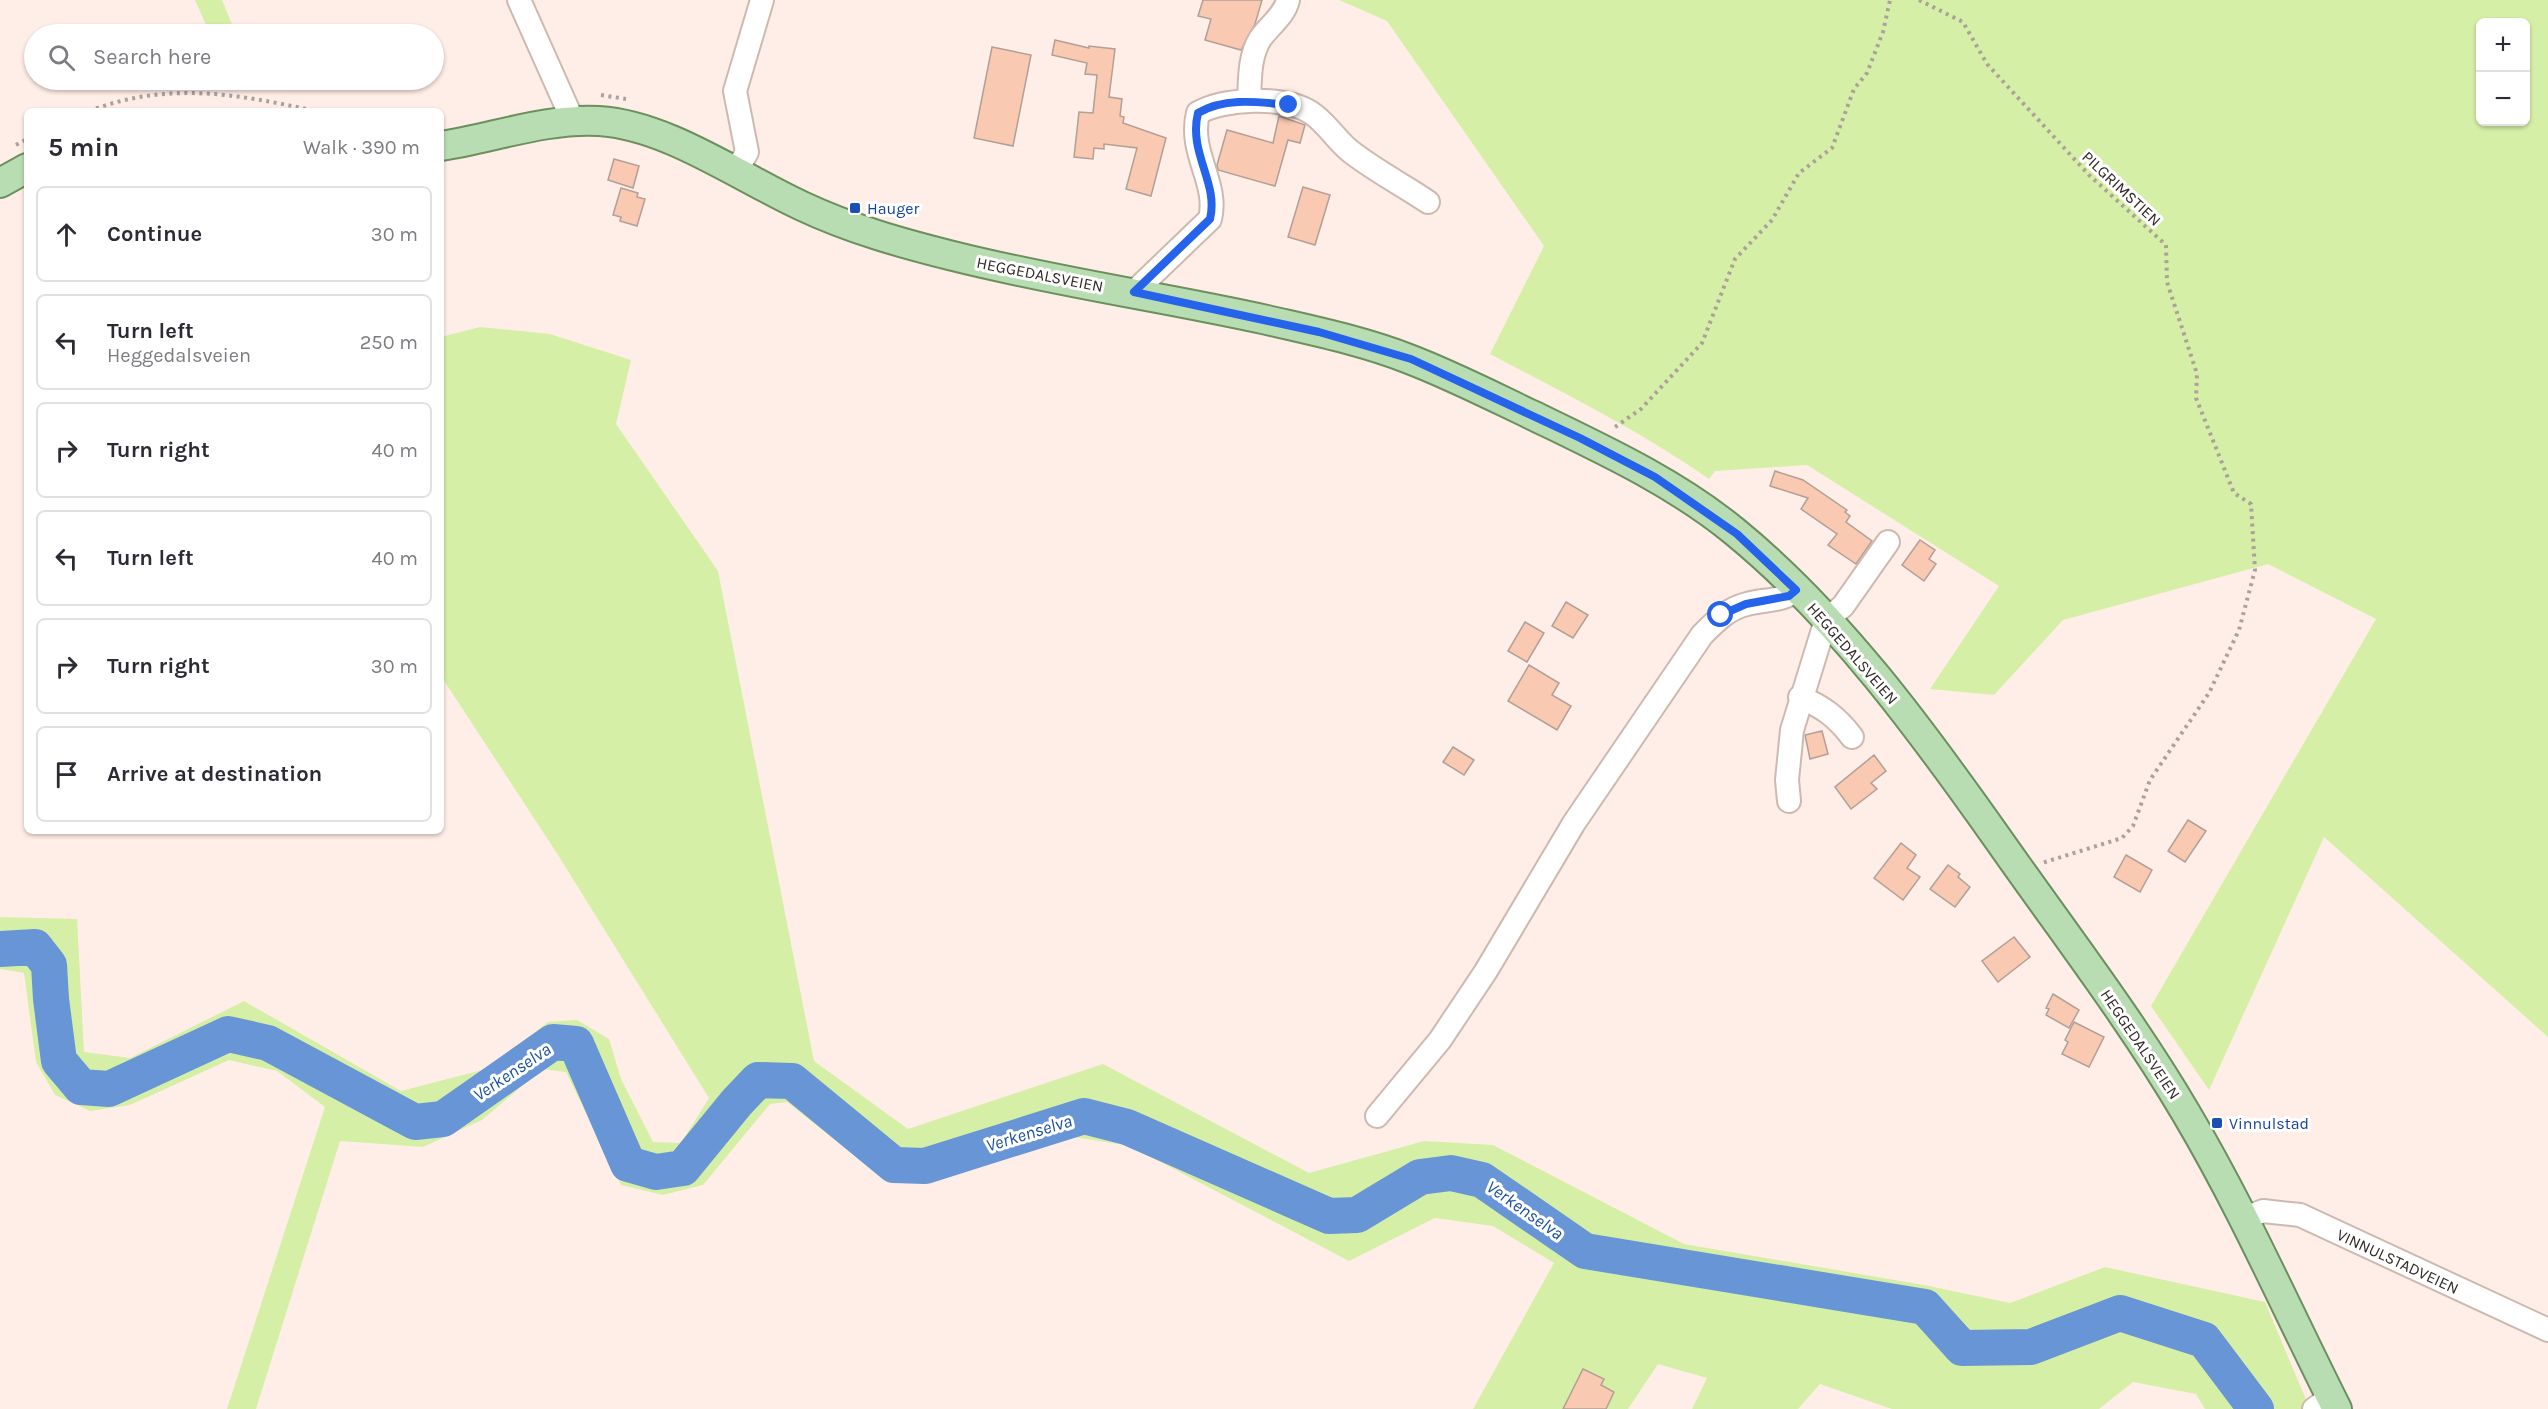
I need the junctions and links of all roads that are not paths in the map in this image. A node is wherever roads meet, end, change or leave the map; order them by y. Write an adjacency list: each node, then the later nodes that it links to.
1 (519, 0): 5 (street)
2 (762, 0): 8 (street)
3 (1288, 0): 4 (street)
4 (1249, 101): 10 (street); 11 (street)
5 (569, 109): 6 (main road, HEGGEDALSVEIEN); 8 (main road, HEGGEDALSVEIEN)
6 (444, 145)
7 (24, 170): 9 (main road)
8 (735, 173): 11 (main road, HEGGEDALSVEIEN)
9 (0, 183)
10 (1428, 202)
11 (1134, 292): 13 (main road, HEGGEDALSVEIEN)
12 (1888, 542): 14 (street)
13 (1796, 590): 14 (main road, HEGGEDALSVEIEN); 18 (street)
14 (1826, 620): 15 (street); 19 (main road, HEGGEDALSVEIEN)
15 (1800, 697): 16 (street); 17 (street)
16 (1852, 737)
17 (1789, 801)
18 (1377, 1116)
19 (2245, 1218): 20 (street, VINNULSTADVEIEN); 21 (main road, HEGGEDALSVEIEN)
20 (2548, 1330)
21 (2327, 1405)

